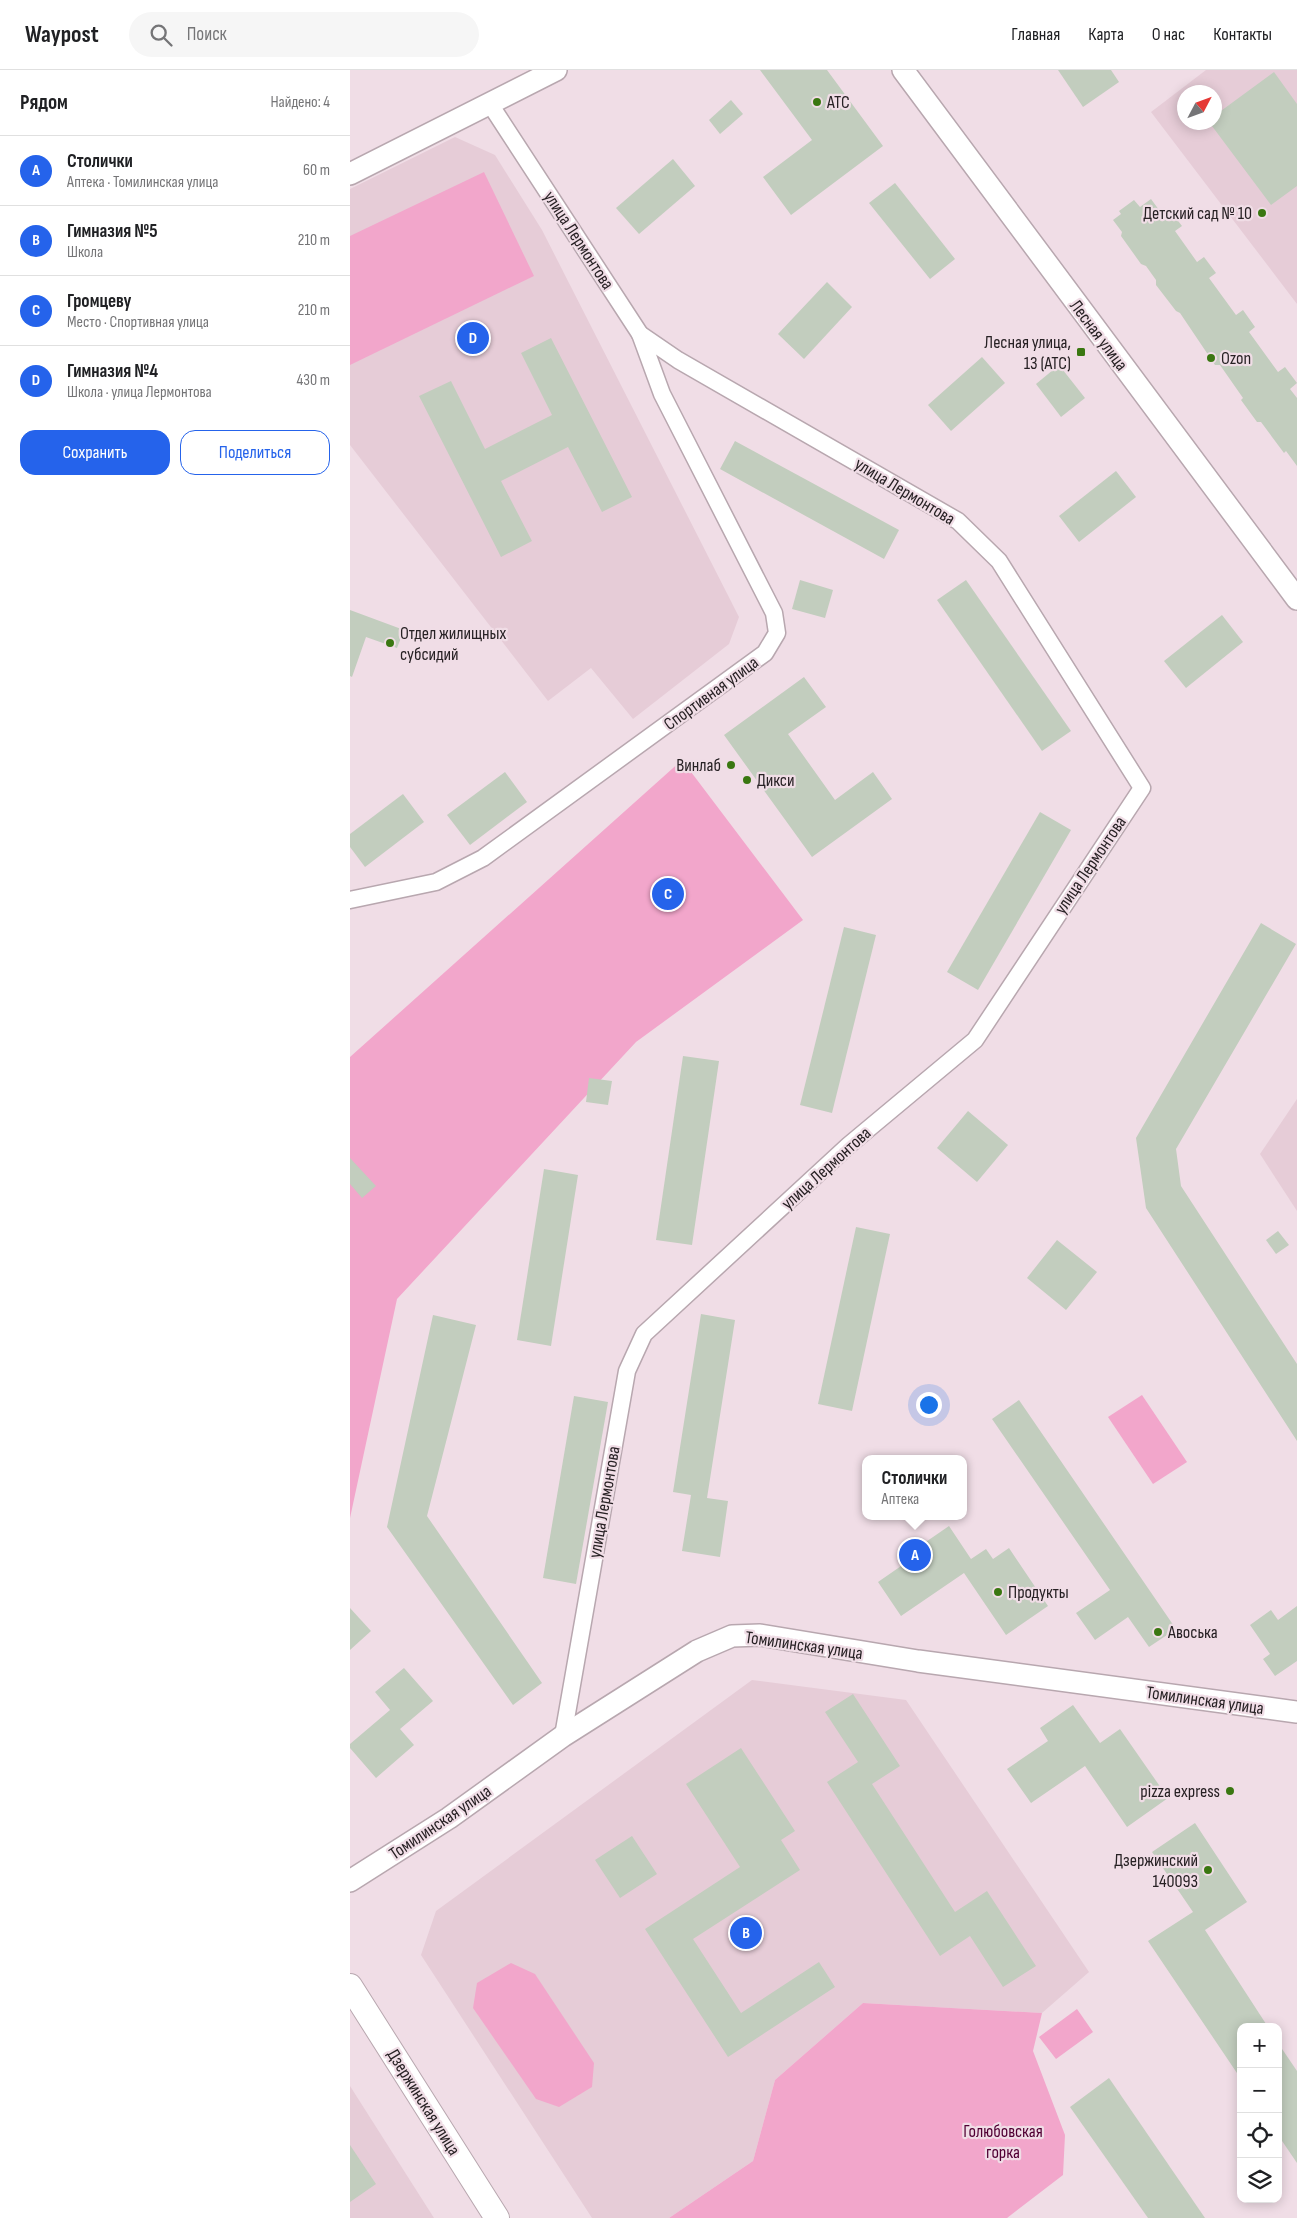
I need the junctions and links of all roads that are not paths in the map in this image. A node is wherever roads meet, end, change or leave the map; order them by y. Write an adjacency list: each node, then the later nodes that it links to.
1 (556, 70): 3 (street)
2 (903, 70): 6 (street, Лесная улица)
3 (490, 104): 4 (street); 5 (street, улица Лермонтова)
4 (350, 174)
5 (640, 334): 7 (street, Спортивная улица); 9 (street, улица Лермонтова)
6 (1297, 599)
7 (350, 900)
8 (1297, 1712): 9 (street, Томилинская улица)
9 (563, 1736): 10 (street, Томилинская улица)
10 (350, 1881)
11 (350, 1986): 12 (main road, Дзержинская улица)
12 (497, 2218)

